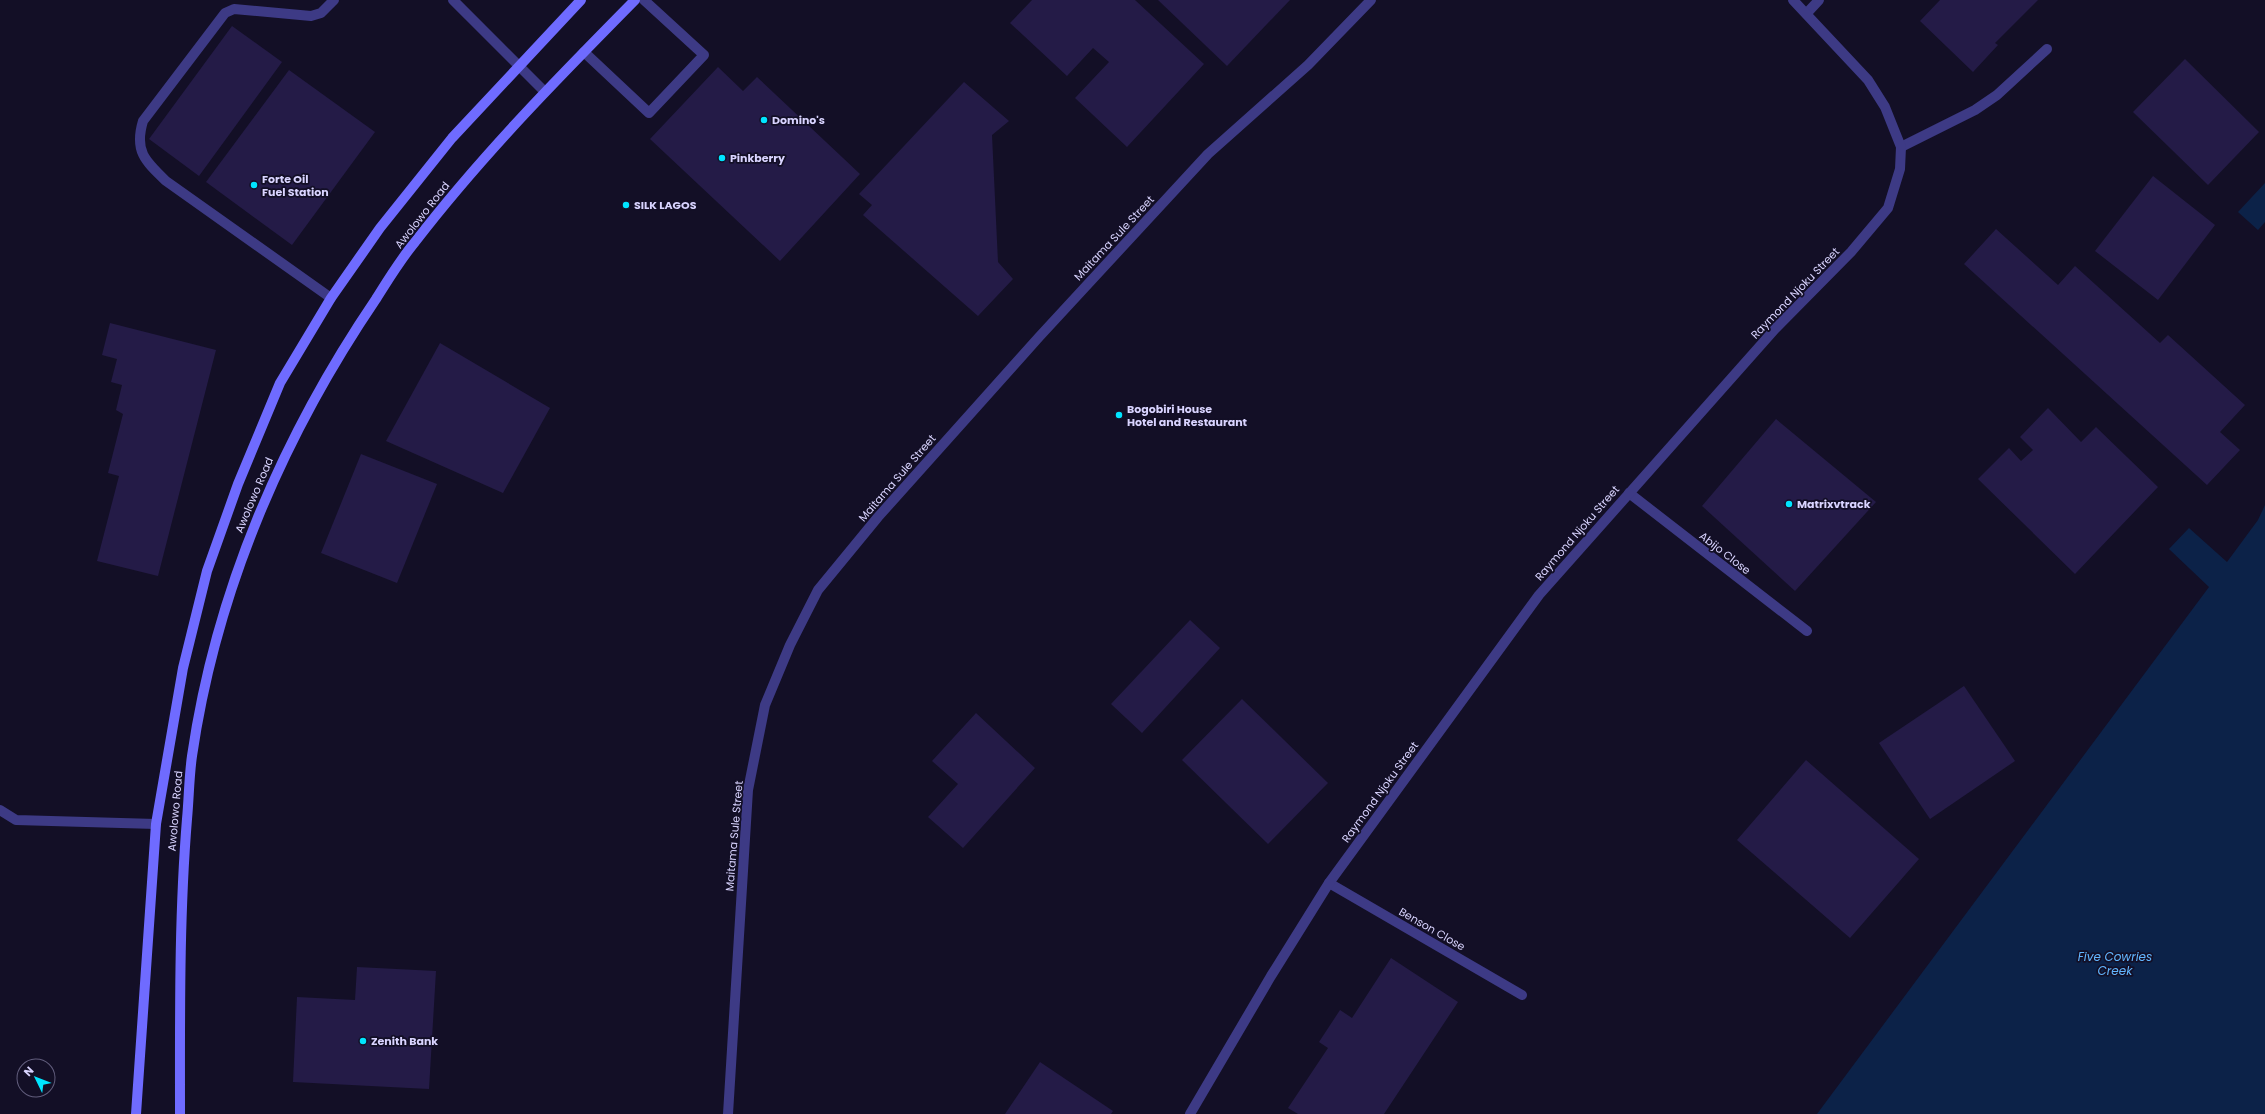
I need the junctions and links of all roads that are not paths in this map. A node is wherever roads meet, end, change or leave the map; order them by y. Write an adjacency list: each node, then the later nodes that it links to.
1 (334, 0): 15 (street)
2 (453, 0): 12 (street)
3 (581, 0): 12 (main road, Awolowo Road)
4 (635, 0): 11 (main road, Awolowo Road)
5 (644, 0): 11 (street)
6 (1371, 0): 24 (street, Maitama Sule Street)
7 (1793, 0): 9 (street, Raymond Njoku Street)
8 (1819, 0): 9 (street)
9 (1808, 13): 14 (street, Raymond Njoku Street)
10 (2047, 49): 14 (street)
11 (584, 52): 13 (main road, Awolowo Road)
12 (520, 66): 13 (street); 15 (main road, Awolowo Road)
13 (544, 91): 23 (main road, Awolowo Road)
14 (1901, 147): 16 (street, Raymond Njoku Street)
15 (331, 298): 19 (main road, Awolowo Road)
16 (1629, 493): 17 (street, Abijo Close); 20 (street, Raymond Njoku Street)
17 (1807, 631)
18 (0, 810): 19 (street)
19 (156, 824): 22 (main road, Awolowo Road)
20 (1330, 883): 21 (street, Benson Close); 25 (street, Raymond Njoku Street)
21 (1522, 995)
22 (136, 1114)
23 (180, 1114)
24 (728, 1114)
25 (1190, 1114)

